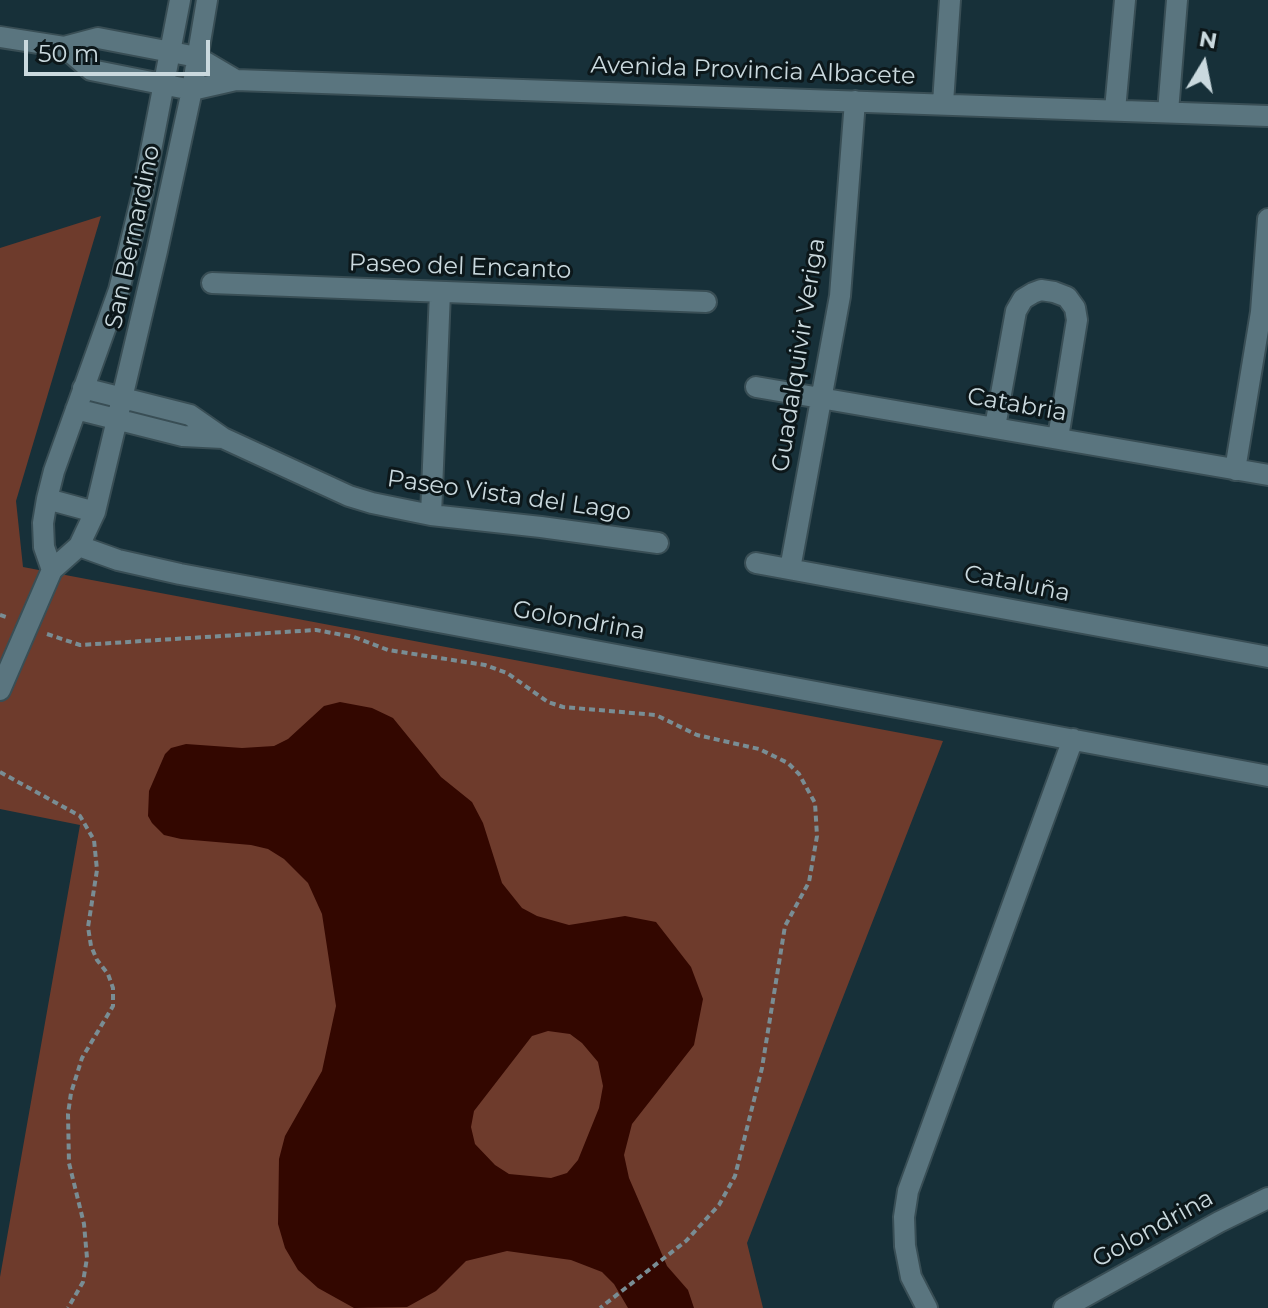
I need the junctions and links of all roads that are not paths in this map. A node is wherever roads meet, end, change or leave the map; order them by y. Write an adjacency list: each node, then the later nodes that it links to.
1 (180, 0): 8 (street, San Bernardino)
2 (207, 0): 9 (street, San Bernardino)
3 (950, 0): 14 (street)
4 (1125, 0): 15 (street)
5 (1177, 0): 16 (street)
6 (0, 37): 7 (street, Avenida Provincia Albacete)
7 (64, 47): 8 (street, Avenida Provincia Albacete); 11 (street, Avenida Provincia Albacete)
8 (171, 52): 9 (street, Avenida Provincia Albacete); 11 (street, San Bernardino)
9 (197, 57): 10 (street, Avenida Provincia Albacete); 12 (street, San Bernardino)
10 (236, 80): 12 (street, Avenida Provincia Albacete); 13 (street, Avenida Provincia Albacete)
11 (165, 85): 12 (street, Avenida Provincia Albacete); 23 (street, San Bernardino)
12 (192, 90): 24 (street, San Bernardino)
13 (855, 101): 14 (street, Avenida Provincia Albacete); 25 (street, Guadalquivir Veriga)
14 (943, 103): 15 (street, Avenida Provincia Albacete)
15 (1115, 110): 16 (street, Avenida Provincia Albacete)
16 (1168, 112): 17 (street, Avenida Provincia Albacete)
17 (1268, 116)
18 (1268, 219): 31 (street)
19 (212, 283): 20 (street, Paseo del Encanto)
20 (440, 292): 21 (street, Paseo del Encanto); 35 (street)
21 (706, 302)
22 (756, 387): 25 (street, Catabria)
23 (83, 388): 24 (street, Paseo Vista del Lago); 26 (street, San Bernardino)
24 (124, 397): 27 (street, San Bernardino); 29 (street, Paseo Vista del Lago)
25 (821, 398): 28 (street, Catabria); 39 (street, Guadalquivir Veriga)
26 (76, 409): 27 (street, Paseo Vista del Lago); 33 (street, San Bernardino)
27 (118, 420): 29 (street, Paseo Vista del Lago); 34 (street, San Bernardino)
28 (995, 427): 30 (street, Catabria); 30 (street)
29 (223, 438): 35 (street, Paseo Vista del Lago)
30 (1058, 438): 31 (street, Catabria)
31 (1235, 470): 32 (street, Catabria)
32 (1268, 475)
33 (47, 499): 34 (street); 40 (street, San Bernardino)
34 (95, 512): 37 (street, San Bernardino)
35 (431, 515): 36 (street, Paseo Vista del Lago)
36 (658, 543)
37 (79, 546): 40 (street); 43 (street, Golondrina)
38 (756, 563): 39 (street, Cataluña)
39 (790, 569): 41 (street, Cataluña)
40 (52, 570): 42 (street)
41 (1268, 657)
42 (2, 682)
43 (1073, 739): 44 (street, Golondrina); 46 (street)
44 (1268, 776)
45 (1268, 1198): 47 (street, Golondrina)
46 (927, 1308)
47 (1064, 1308)

